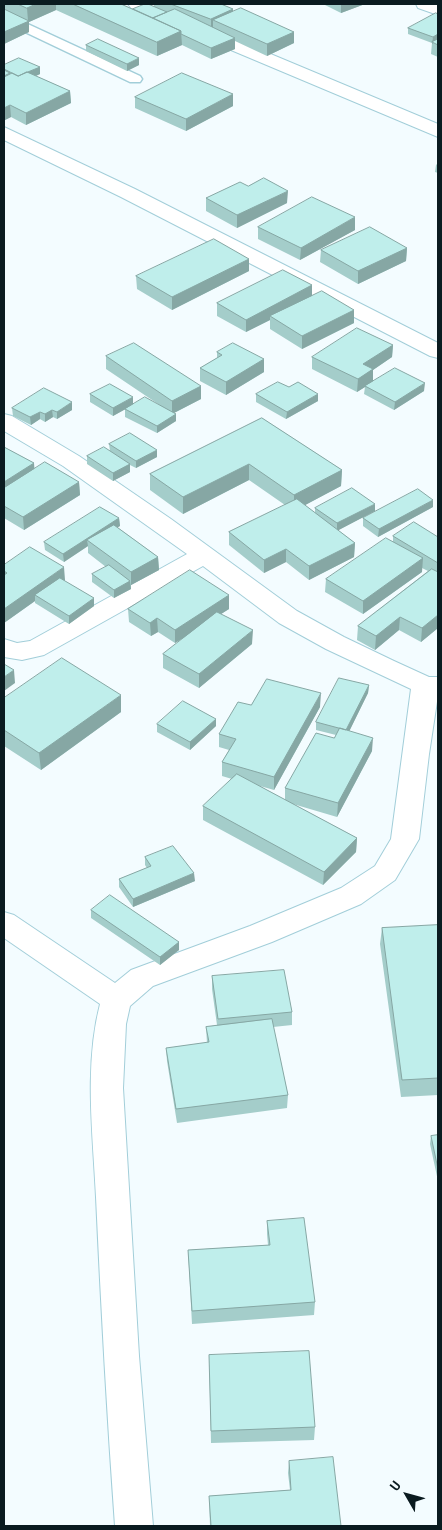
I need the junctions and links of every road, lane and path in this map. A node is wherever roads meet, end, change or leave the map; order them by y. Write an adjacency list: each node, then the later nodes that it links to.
1 (137, 4): 6 (street)
2 (424, 4): 3 (street)
3 (438, 10)
4 (4, 17): 5 (lane)
5 (134, 79)
6 (438, 131)
7 (4, 133): 8 (street)
8 (438, 351)
9 (4, 421): 10 (street)
10 (203, 556): 11 (street); 12 (street)
11 (4, 647)
12 (432, 685): 14 (street)
13 (4, 923): 14 (street)
14 (116, 1000): 15 (street)
15 (134, 1526)

